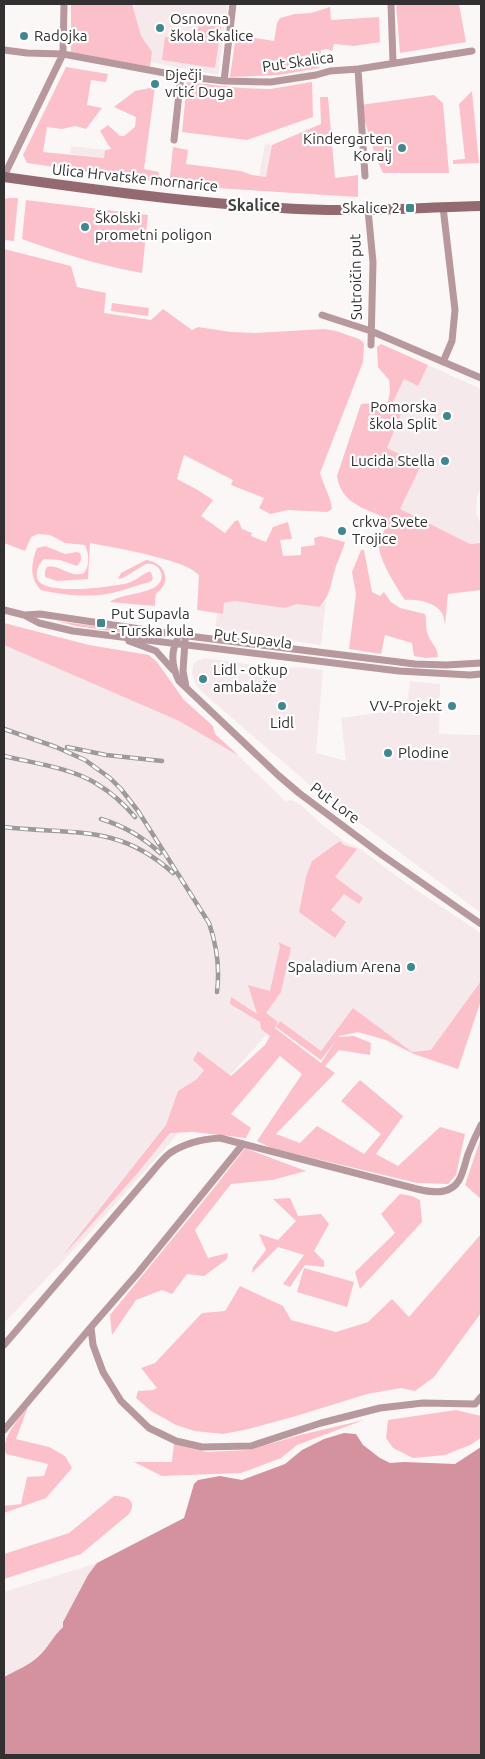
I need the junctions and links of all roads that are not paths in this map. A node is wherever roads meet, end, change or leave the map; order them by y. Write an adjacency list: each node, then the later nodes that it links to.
1 (64, 4): 6 (street)
2 (233, 4): 10 (street)
3 (391, 4): 7 (street)
4 (4, 50): 6 (street, Put Skalica)
5 (472, 51): 7 (street, Put Skalica)
6 (63, 54): 9 (street, Put Skalica); 13 (street)
7 (393, 62): 8 (street, Put Skalica)
8 (358, 68): 10 (street, Put Skalica); 12 (street)
9 (181, 76): 10 (street, Put Skalica); 11 (street)
10 (224, 81)
11 (174, 140)
12 (365, 176)
13 (4, 177): 16 (main road, Ulica Hrvatske mornarice)
14 (481, 206): 15 (main road, Ulica Hrvatske mornarice)
15 (443, 207): 16 (main road, Ulica Hrvatske mornarice); 20 (street)
16 (368, 210): 18 (street, Sutroičin put)
17 (322, 315): 18 (street)
18 (371, 331): 19 (street, Sutroičin put); 20 (street)
19 (371, 345)
20 (443, 362): 21 (street)
21 (481, 378)
22 (4, 610): 23 (street, Put Supavla)
23 (24, 615): 24 (street, Put Supavla); 25 (street, Put Supavla)
24 (180, 634): 26 (street); 27 (street); 28 (street, Put Supavla)
25 (119, 637): 26 (street, Put Supavla); 29 (street, Put Lore)
26 (175, 643): 27 (street, Put Supavla); 29 (street)
27 (186, 644): 30 (street, Put Supavla); 31 (street)
28 (481, 663)
29 (175, 673): 31 (street, Put Lore)
30 (481, 674)
31 (186, 688): 32 (street, Put Lore)
32 (481, 924)
33 (481, 1125): 34 (street)
34 (243, 1144): 35 (street); 36 (street)
35 (92, 1326): 37 (street); 38 (street)
36 (4, 1345)
37 (481, 1397)
38 (4, 1430)

